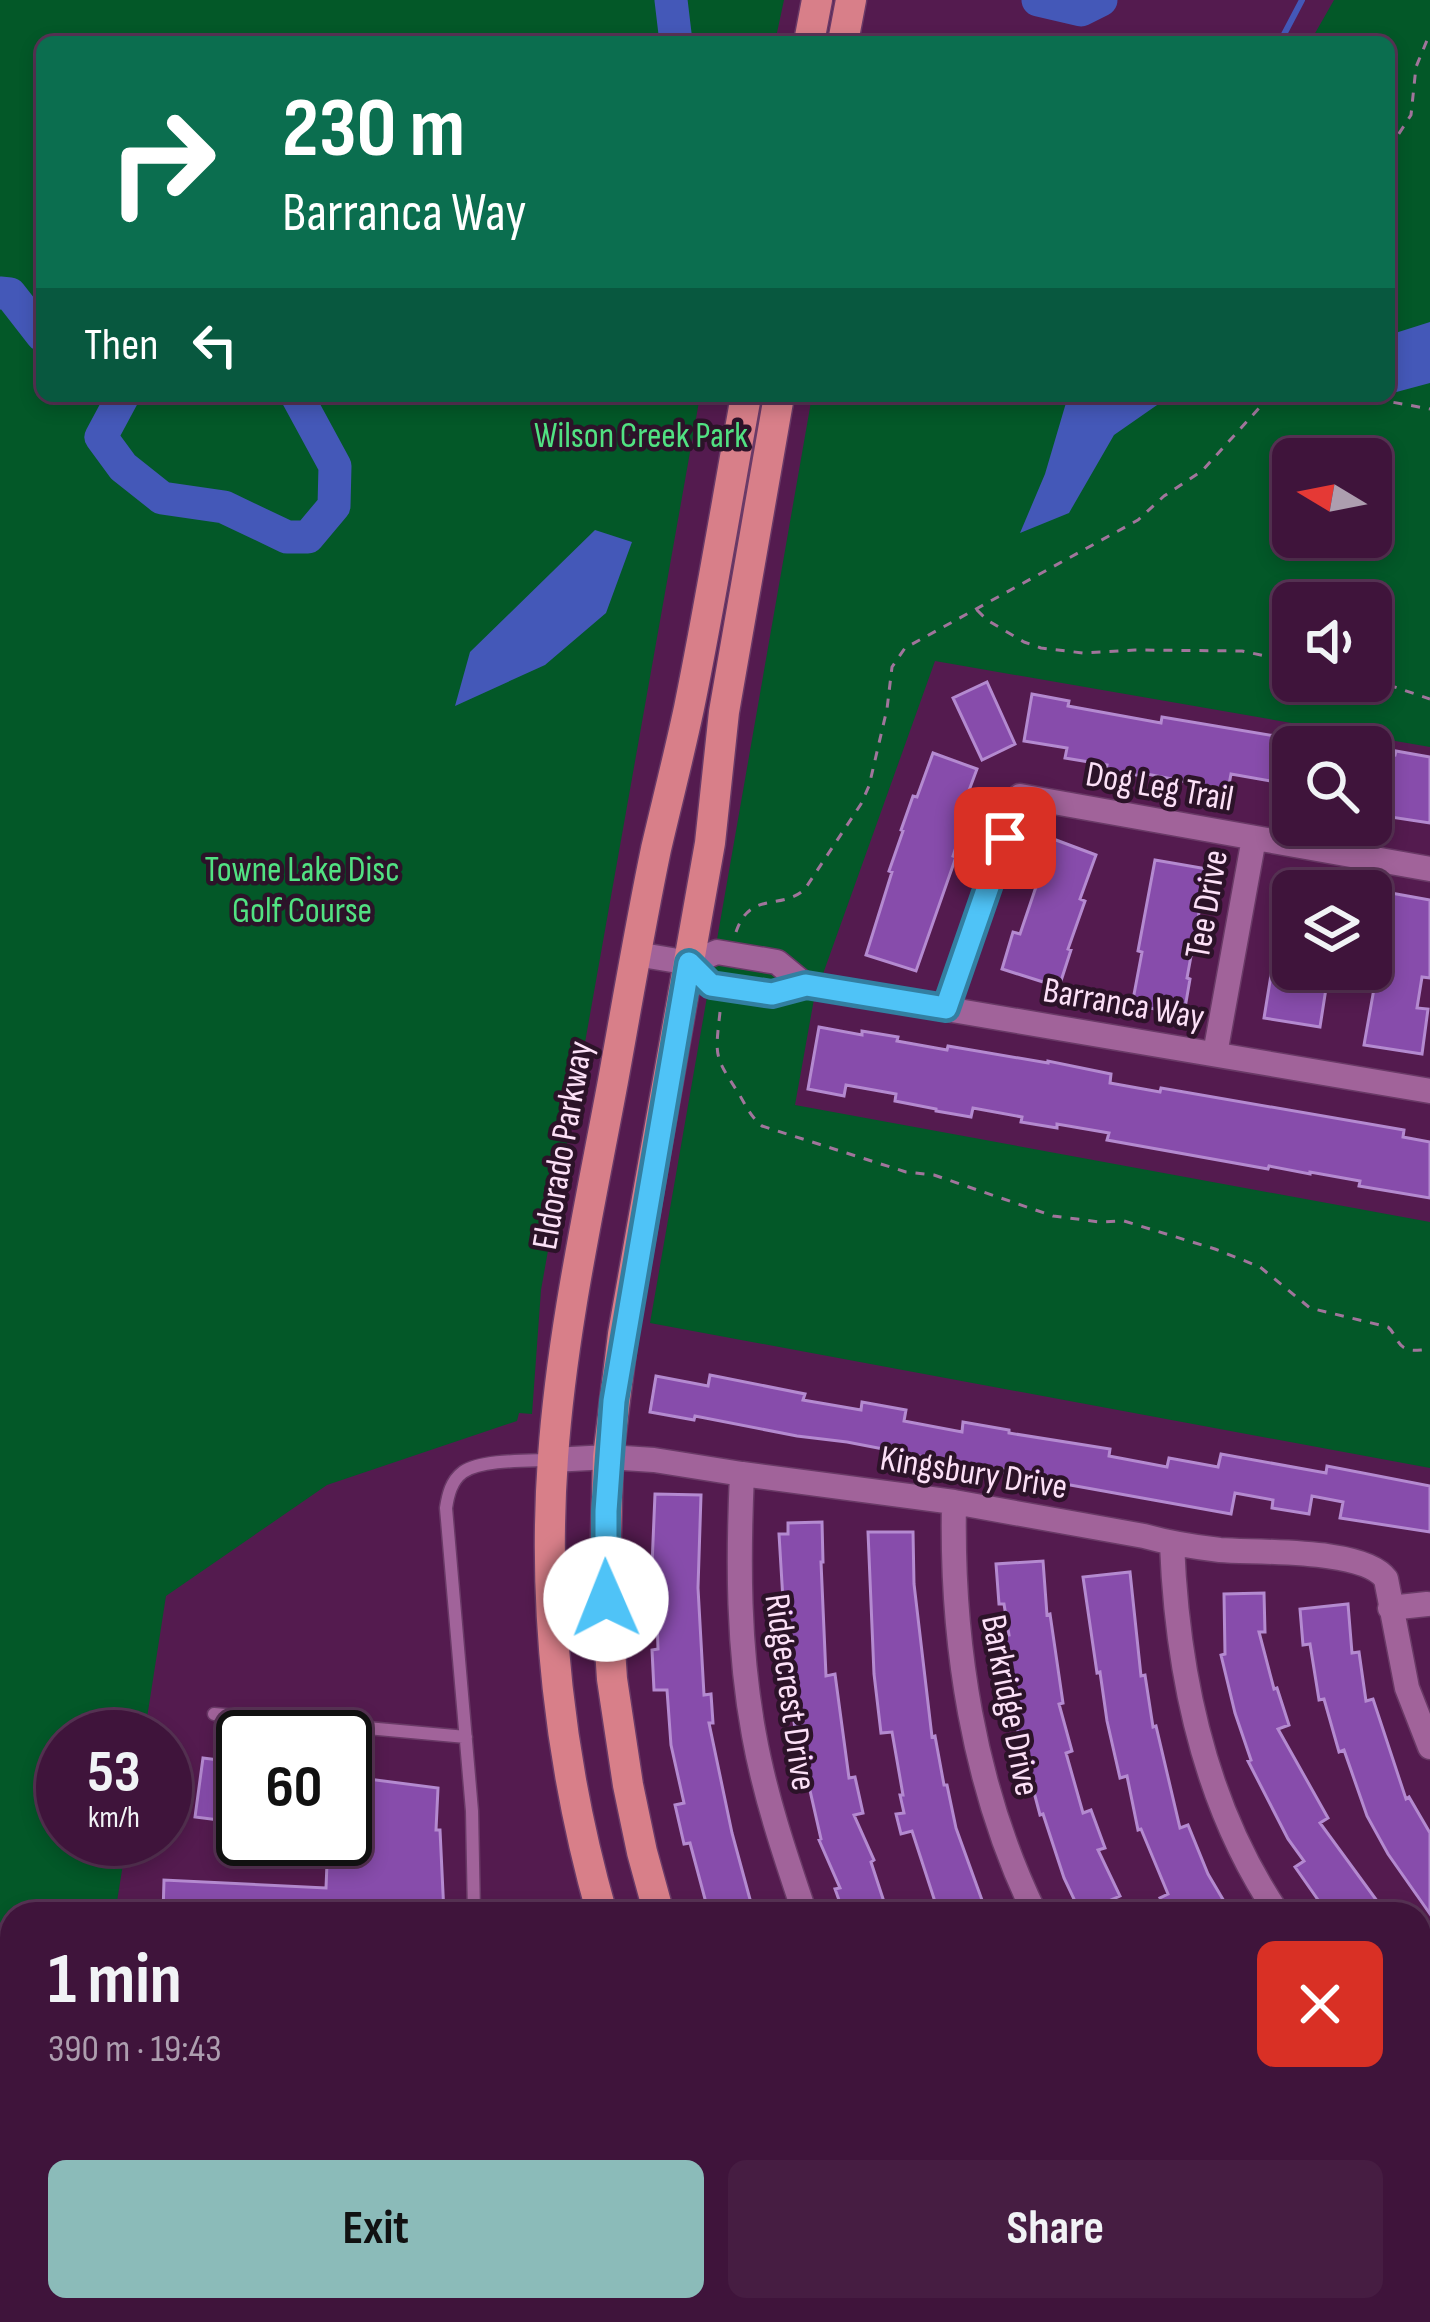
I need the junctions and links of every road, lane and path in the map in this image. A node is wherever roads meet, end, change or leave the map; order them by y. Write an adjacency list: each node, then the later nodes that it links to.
1 (817, 0): 4 (main road)
2 (851, 0): 5 (main road)
3 (1430, 33): 6 (path)
4 (810, 36)
5 (845, 36)
6 (1395, 140)
7 (745, 402): 19 (main road, Eldorado Parkway)
8 (778, 402): 20 (main road)
9 (1265, 402): 12 (path)
10 (1391, 402): 11 (path)
11 (1430, 409)
12 (976, 608): 13 (path); 18 (path)
13 (1272, 657)
14 (1392, 686): 15 (path)
15 (1430, 698)
16 (1254, 838): 17 (street, Dog Leg Trail); 21 (street, Dog Leg Trail); 23 (street, Tee Drive)
17 (1430, 868)
18 (736, 934)
19 (636, 954): 20 (street, Barranca Way); 27 (main road, Eldorado Parkway)
20 (689, 963): 21 (street, Barranca Way); 26 (main road)
21 (946, 1008): 23 (street, Barranca Way)
22 (721, 1009): 25 (path)
23 (1215, 1054): 24 (street, Barranca Way)
24 (1430, 1091)
25 (1430, 1350)
26 (608, 1457): 27 (street, Kingsbury Drive); 28 (street, Kingsbury Drive); 38 (main road)
27 (553, 1460): 34 (lane); 37 (main road, Eldorado Parkway)
28 (742, 1474): 29 (street, Kingsbury Drive); 39 (street, Ridgecrest Drive)
29 (954, 1502): 30 (street, Kingsbury Drive); 40 (street, Barkridge Drive)
30 (1172, 1544): 32 (street, Kingsbury Drive); 41 (street)
31 (1427, 1604): 32 (street)
32 (1390, 1608): 35 (street)
33 (214, 1714): 34 (lane)
34 (466, 1737): 36 (lane)
35 (1430, 1747)
36 (474, 1902)
37 (599, 1902)
38 (656, 1902)
39 (801, 1902)
40 (1030, 1902)
41 (1271, 1902)

